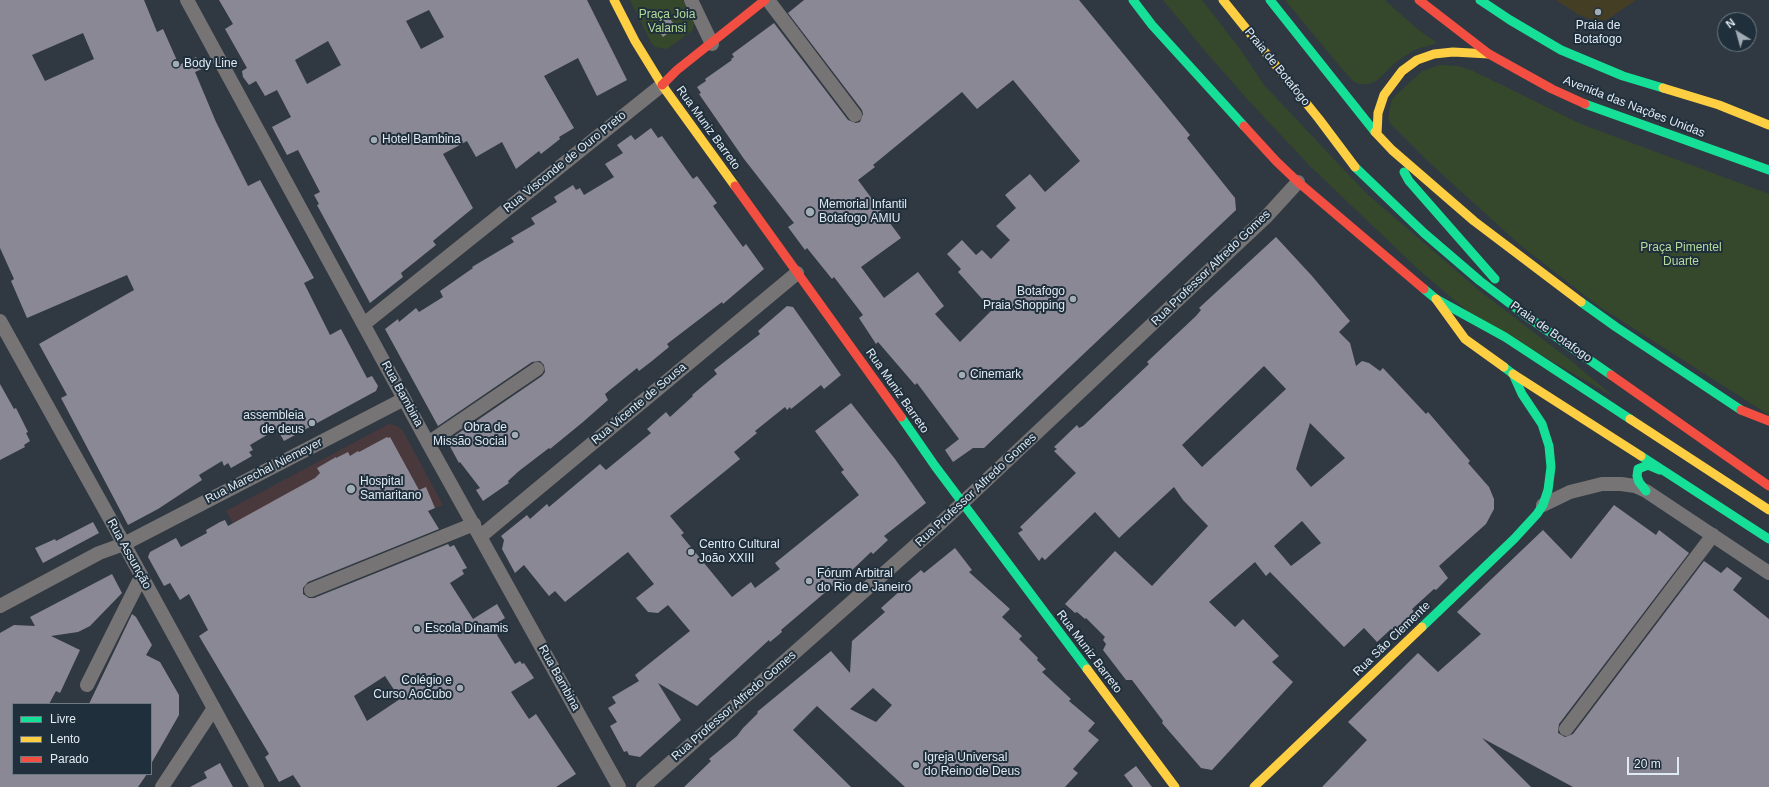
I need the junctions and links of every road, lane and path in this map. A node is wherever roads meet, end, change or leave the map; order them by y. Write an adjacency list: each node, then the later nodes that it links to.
1 (187, 0): 23 (street, Rua Bambina)
2 (614, 0): 12 (main road, Rua Muniz Barreto)
3 (691, 0): 10 (street)
4 (766, 0): 10 (main road, Rua Visconde de Ouro Preto); 13 (street)
5 (1133, 0): 18 (main road)
6 (1223, 0): 21 (main road, Praia de Botafogo)
7 (1270, 0): 15 (main road)
8 (1419, 0): 11 (main road, Avenida das Nações Unidas)
9 (1480, 0): 14 (main road, Avenida das Nações Unidas)
10 (712, 44): 12 (main road, Rua Visconde de Ouro Preto)
11 (1489, 54): 15 (main road); 17 (main road, Avenida das Nações Unidas)
12 (662, 85): 19 (main road, Rua Muniz Barreto); 23 (street, Rua Visconde de Ouro Preto)
13 (855, 115)
14 (1769, 125)
15 (1377, 134): 16 (main road)
16 (1392, 150): 21 (main road); 27 (main road)
17 (1769, 170)
18 (1298, 182): 20 (main road); 34 (street, Rua Professor Alfredo Gomes)
19 (797, 273): 34 (main road, Rua Muniz Barreto); 37 (street, Rua Vicente de Sousa)
20 (1436, 299): 25 (main road); 36 (main road)
21 (1525, 315): 32 (main road, Praia de Botafogo)
22 (0, 321): 40 (street, Rua Assunção)
23 (364, 324): 26 (street, Rua Bambina)
24 (537, 369): 30 (street)
25 (1513, 374): 31 (main road); 35 (main road)
26 (404, 399): 30 (street, Rua Bambina); 40 (street, Rua Marechal Niemeyer)
27 (1741, 410): 28 (main road); 29 (main road)
28 (1769, 421)
29 (1769, 430)
30 (428, 443): 37 (street, Rua Bambina)
31 (1663, 472): 33 (main road); 39 (main road)
32 (1769, 486)
33 (1646, 491): 35 (street); 38 (street)
34 (962, 502): 51 (street, Rua Professor Alfredo Gomes); 52 (main road, Rua Muniz Barreto)
35 (1543, 505): 53 (main road, Rua São Clemente)
36 (1769, 510)
37 (477, 530): 43 (street, Rua Vicente de Sousa); 50 (street, Rua Bambina)
38 (1713, 535): 41 (street); 47 (street)
39 (1769, 539)
40 (124, 544): 42 (street, Rua Assunção); 44 (street, Rua Marechal Niemeyer)
41 (1769, 573)
42 (141, 577): 45 (street); 46 (street, Rua Assunção)
43 (311, 590)
44 (0, 606)
45 (87, 685)
46 (214, 708): 48 (street); 49 (street, Rua Assunção)
47 (1566, 729)
48 (162, 787)
49 (257, 787)
50 (619, 787)
51 (643, 787)
52 (1175, 787)
53 (1254, 787)

